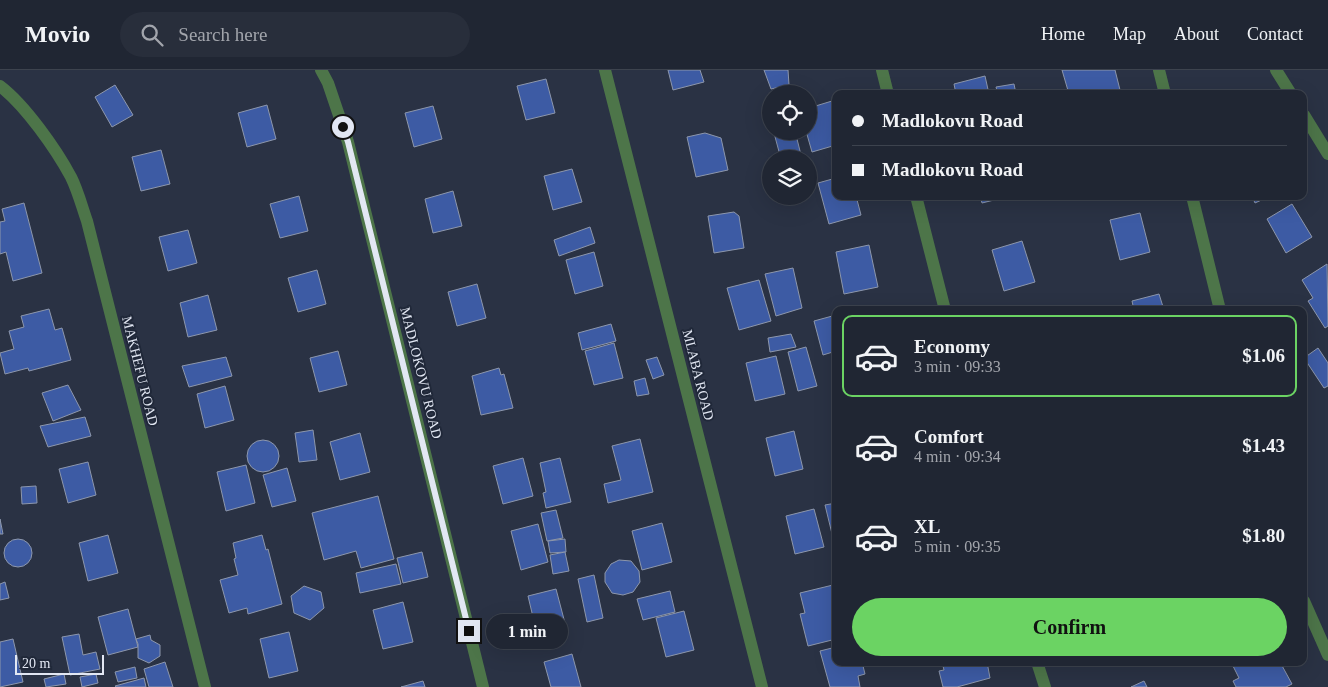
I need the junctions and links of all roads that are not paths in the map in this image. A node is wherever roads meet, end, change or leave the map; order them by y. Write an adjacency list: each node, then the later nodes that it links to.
1 (320, 70): 20 (street, MADLOKOVU ROAD)
2 (605, 70): 21 (street, MLABA ROAD)
3 (882, 70): 7 (street)
4 (1159, 70): 8 (street)
5 (1276, 70): 9 (street)
6 (0, 86): 19 (street, MAKHEFU ROAD)
7 (887, 90)
8 (1164, 90)
9 (1288, 90)
10 (1307, 120): 11 (street)
11 (1328, 154)
12 (917, 200): 14 (street)
13 (1193, 200): 15 (street)
14 (944, 306)
15 (1219, 306)
16 (1307, 608): 17 (street)
17 (1328, 655)
18 (1038, 666): 22 (street)
19 (205, 687)
20 (483, 687)
21 (762, 687)
22 (1045, 687)

